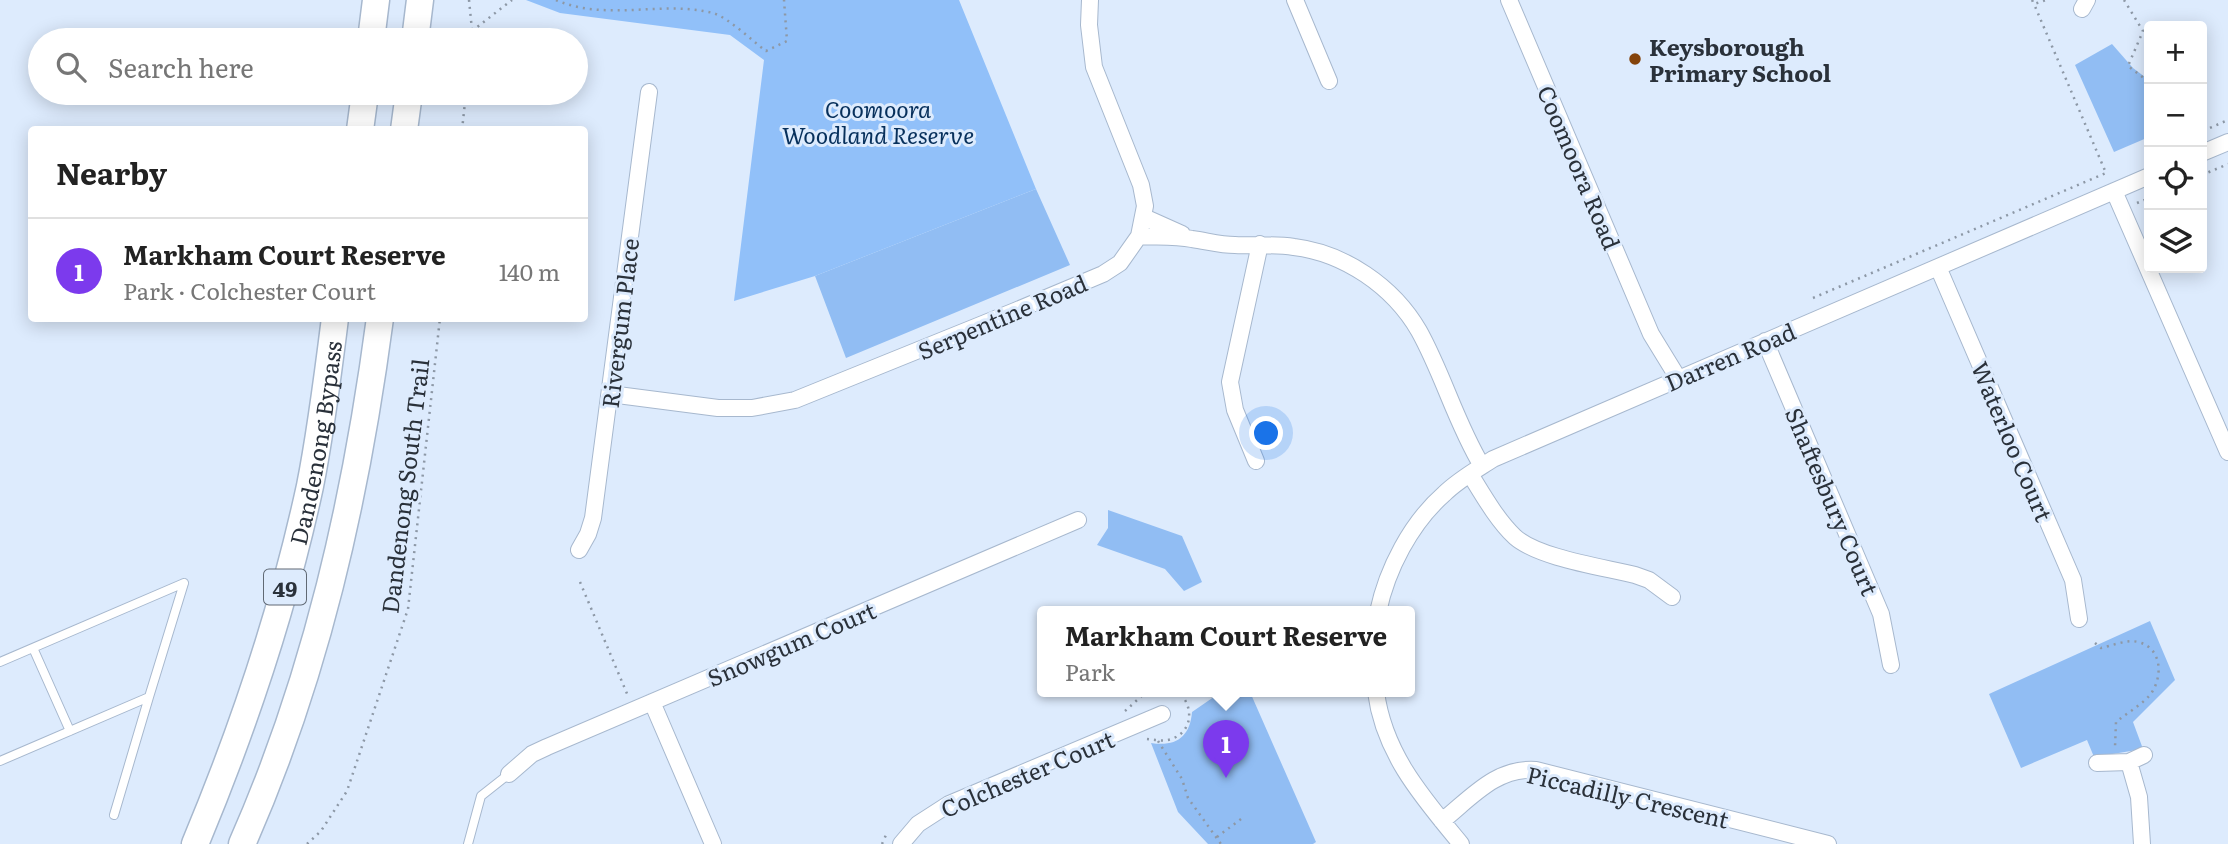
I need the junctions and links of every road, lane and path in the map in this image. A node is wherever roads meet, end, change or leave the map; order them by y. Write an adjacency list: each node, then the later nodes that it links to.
1 (376, 0): 13 (highway)
2 (420, 0): 14 (highway)
3 (469, 0): 15 (path)
4 (512, 0): 16 (path)
5 (556, 0): 6 (path)
6 (785, 0)
7 (1090, 0): 36 (street, Serpentine Road)
8 (1295, 0): 18 (street)
9 (1509, 0): 45 (street, Coomoora Road)
10 (2046, 0): 12 (path)
11 (2124, 0): 17 (path)
12 (2033, 2): 41 (path)
13 (372, 28)
14 (416, 28)
15 (472, 28)
16 (476, 28)
17 (2144, 78)
18 (1329, 81)
19 (649, 92): 49 (street, Rivergum Place)
20 (363, 105): 24 (highway)
21 (407, 105): 25 (highway)
22 (465, 105): 26 (path)
23 (2228, 120): 27 (path)
24 (361, 126)
25 (405, 126)
26 (463, 126)
27 (2207, 130)
28 (2228, 142): 29 (street)
29 (2207, 151)
30 (2228, 164): 31 (path)
31 (2207, 173)
32 (2144, 178): 33 (street, Darren Road)
33 (2114, 191): 40 (street, Darren Road); 50 (street)
34 (2144, 200): 35 (path)
35 (2137, 203)
36 (1144, 218): 37 (street, Serpentine Road); 38 (street)
37 (1139, 236): 38 (street); 49 (street, Serpentine Road)
38 (1191, 238): 39 (street)
39 (1260, 244): 51 (street); 52 (street)
40 (1938, 267): 46 (street, Darren Road); 58 (street, Waterloo Court)
41 (1813, 298)
42 (334, 322): 78 (highway, Dandenong Bypass / 49)
43 (379, 322): 79 (highway, Dandenong Bypass / 49)
44 (440, 322): 80 (path, Dandenong South Trail)
45 (1651, 334): 47 (street, Coomoora Road); 48 (street, Coomoora Road)
46 (1765, 341): 47 (street, Darren Road); 62 (street, Shaftesbury Court)
47 (1678, 378): 48 (street, Darren Road)
48 (1660, 386): 52 (street, Darren Road)
49 (610, 394): 54 (street, Rivergum Place)
50 (2228, 452)
51 (1256, 461)
52 (1476, 470): 56 (street); 57 (street, Darren Road)
53 (1078, 520): 66 (street, Snowgum Court)
54 (579, 550)
55 (580, 582): 67 (path)
56 (1672, 597)
57 (1380, 606)
58 (2079, 619)
59 (2095, 643): 70 (path)
60 (33, 648): 61 (lane); 63 (lane); 69 (lane)
61 (0, 662)
62 (1891, 665)
63 (149, 697): 69 (lane); 74 (lane)
64 (1183, 697): 77 (path)
65 (1377, 697): 76 (street)
66 (652, 702): 67 (street, Snowgum Court); 82 (street)
67 (634, 710): 73 (street, Snowgum Court)
68 (1162, 714): 83 (street, Colchester Court)
69 (70, 731): 71 (lane)
70 (2130, 758): 72 (street); 87 (street)
71 (0, 761)
72 (2097, 763)
73 (509, 774): 81 (lane)
74 (114, 815)
75 (1241, 819): 77 (path)
76 (1442, 821): 85 (street); 86 (street, Piccadilly Crescent)
77 (1217, 837): 84 (path)
78 (195, 844)
79 (242, 844)
80 (307, 844)
81 (468, 844)
82 (713, 844)
83 (901, 844)
84 (1221, 844)
85 (1461, 844)
86 (1828, 844)
87 (2142, 844)

